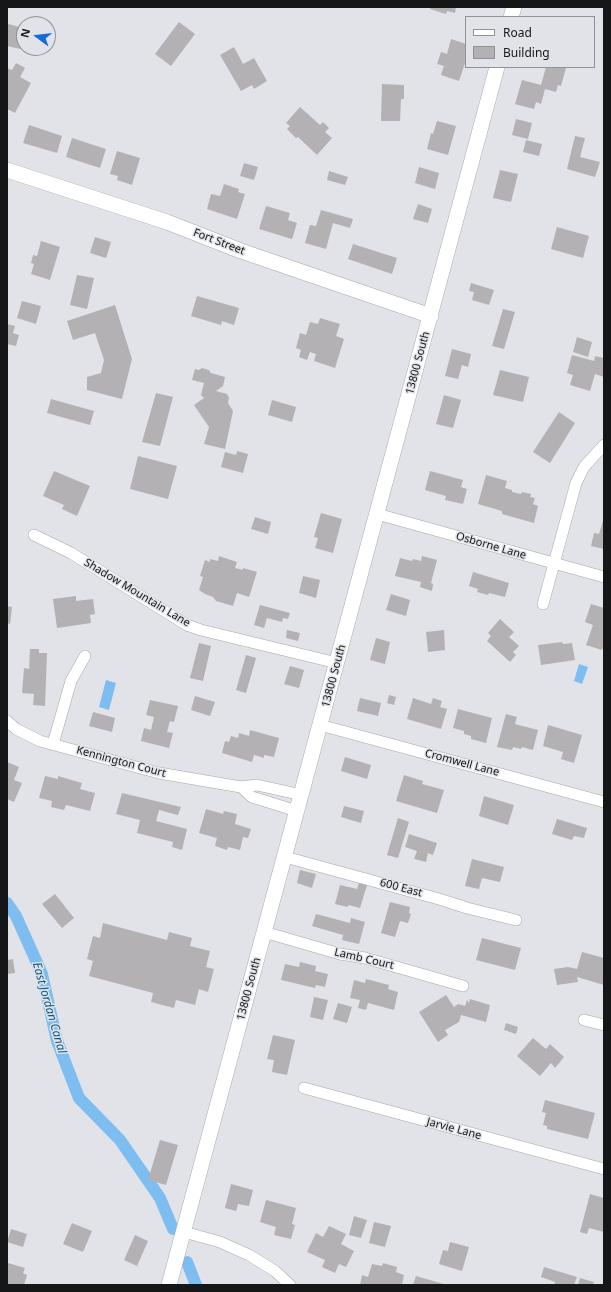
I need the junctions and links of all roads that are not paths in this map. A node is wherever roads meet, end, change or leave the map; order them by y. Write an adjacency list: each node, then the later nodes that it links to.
1 (497, 68): 3 (main road, 13800 South)
2 (7, 170): 3 (main road, Fort Street)
3 (431, 316): 5 (main road, 13800 South)
4 (604, 445): 7 (street)
5 (377, 514): 7 (street, Osborne Lane); 11 (main road, 13800 South)
6 (34, 535): 11 (street, Shadow Mountain Lane)
7 (554, 563): 8 (street, Osborne Lane); 9 (street)
8 (604, 577)
9 (543, 604)
10 (85, 656): 14 (street)
11 (337, 663): 13 (main road, 13800 South)
12 (7, 721): 14 (street, Kennington Court)
13 (320, 725): 16 (main road, 13800 South); 17 (street, Cromwell Lane)
14 (53, 744): 15 (street, Kennington Court)
15 (241, 787): 16 (street, Kennington Court); 18 (street, Kennington Court)
16 (302, 795): 18 (main road, 13800 South)
17 (604, 802)
18 (297, 811): 19 (main road, 13800 South)
19 (285, 857): 20 (street, 600 East); 21 (main road, 13800 South)
20 (516, 920)
21 (264, 932): 22 (street, Lamb Court); 27 (main road, 13800 South)
22 (463, 986)
23 (584, 1020): 24 (street)
24 (604, 1025)
25 (304, 1088): 26 (street, Jarvie Lane)
26 (604, 1169)
27 (184, 1232): 28 (main road, 13800 South); 29 (street)
28 (169, 1285)
29 (290, 1285)

